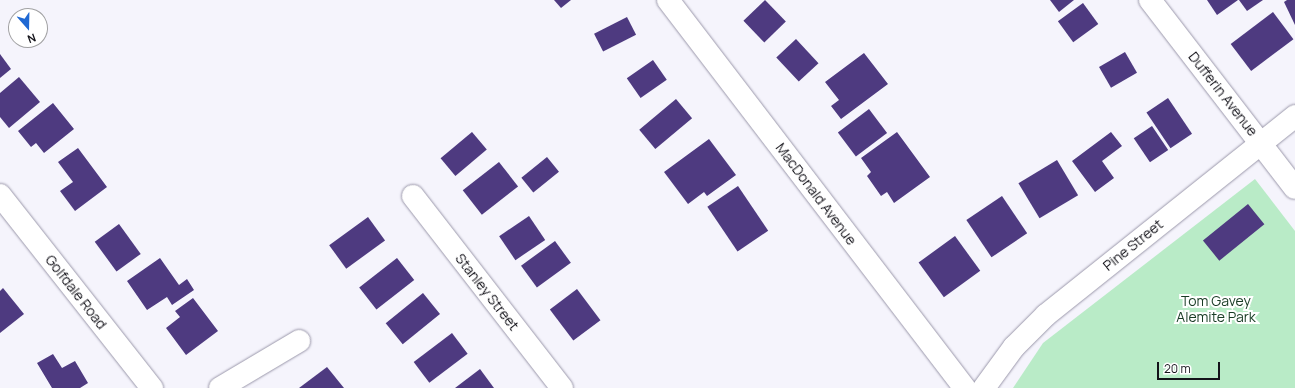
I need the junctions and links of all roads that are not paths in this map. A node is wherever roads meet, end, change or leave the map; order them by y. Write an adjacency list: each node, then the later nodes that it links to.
1 (668, 0): 12 (street, MacDonald Avenue)
2 (1150, 0): 4 (street, Dufferin Avenue)
3 (1295, 116): 4 (street, Pine Street)
4 (1261, 143): 5 (street, Dufferin Avenue); 13 (street, Pine Street)
5 (1295, 188)
6 (0, 195): 9 (street, Golfdale Road)
7 (413, 196): 11 (street, Stanley Street)
8 (299, 341): 10 (street)
9 (152, 388)
10 (220, 388)
11 (562, 388)
12 (965, 388)
13 (984, 388)

